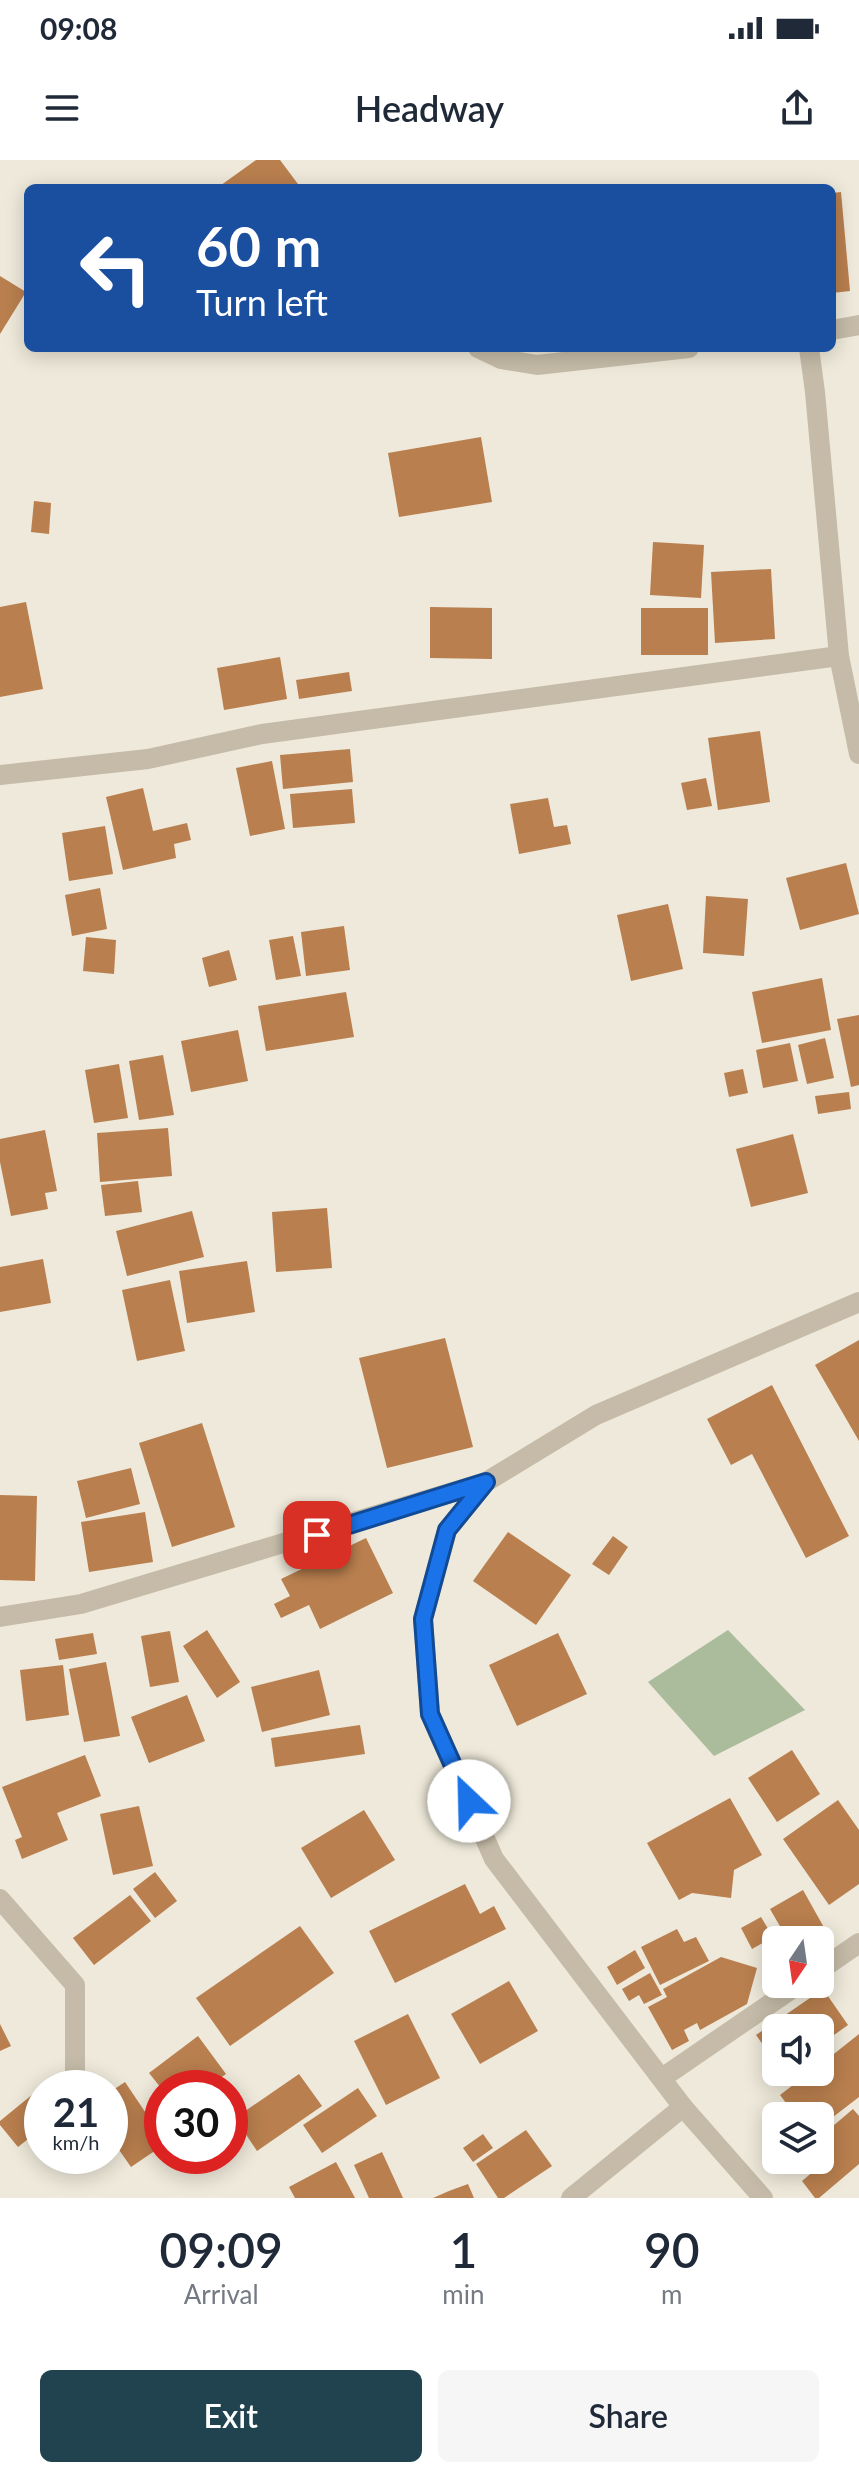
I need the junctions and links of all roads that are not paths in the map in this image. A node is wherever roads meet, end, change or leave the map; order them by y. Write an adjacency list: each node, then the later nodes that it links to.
1 (859, 325): 2 (street)
2 (836, 329)
3 (486, 352): 4 (street)
4 (653, 352)
5 (810, 352): 6 (street)
6 (839, 656): 7 (street); 8 (street)
7 (859, 754)
8 (0, 775)
9 (859, 1302): 10 (street)
10 (486, 1482): 11 (street); 17 (street)
11 (0, 1617)
12 (0, 1899): 16 (street)
13 (859, 1943): 14 (street)
14 (834, 1960)
15 (779, 1998): 17 (street)
16 (75, 2070)
17 (662, 2078): 18 (street)
18 (683, 2107): 19 (street); 20 (street)
19 (571, 2198)
20 (763, 2198)

